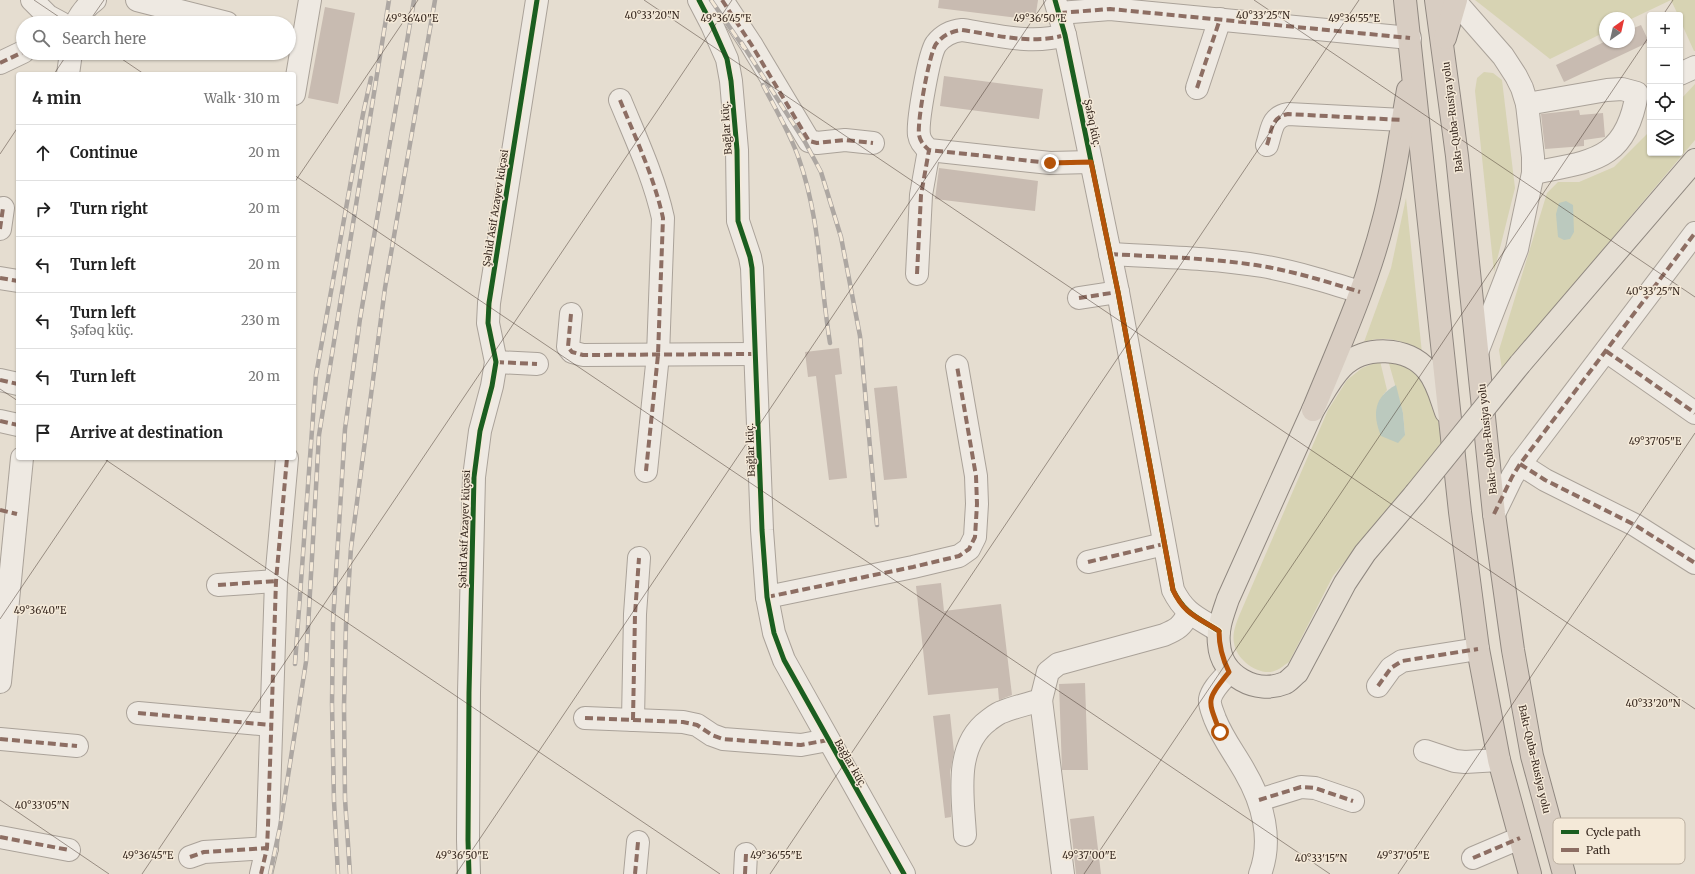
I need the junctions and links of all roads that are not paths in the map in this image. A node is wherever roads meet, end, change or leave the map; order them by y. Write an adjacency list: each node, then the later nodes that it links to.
1 (32, 0): 11 (street)
2 (96, 0): 12 (street)
3 (310, 0): 17 (street)
4 (537, 0): 51 (street, Şəhid Asif Azayev küçəsi)
5 (699, 0): 49 (street, Bağlar küç.)
6 (722, 0): 32 (street)
7 (1405, 0): 16 (highway)
8 (1450, 0): 30 (street); 47 (highway, Bakı-Quba-Rusiya yolu)
9 (150, 1): 13 (street)
10 (1057, 6): 14 (street); 15 (street, Şəfəq küç.)
11 (49, 16)
12 (80, 16)
13 (202, 16)
14 (1220, 20): 16 (street); 27 (street)
15 (1065, 35): 34 (street); 36 (street, Şəfəq küç.)
16 (1410, 38): 22 (highway)
17 (296, 39)
18 (16, 55): 21 (street)
19 (70, 60): 24 (street)
20 (295, 60): 25 (street)
21 (0, 63)
22 (1412, 64): 31 (highway); 60 (highway)
23 (1695, 67): 26 (street)
24 (68, 72)
25 (295, 72)
26 (1683, 73)
27 (1197, 88)
28 (1643, 90): 30 (street); 37 (street)
29 (620, 100): 50 (street)
30 (1527, 104): 37 (street)
31 (1403, 120): 33 (street); 44 (highway)
32 (873, 143)
33 (1267, 144)
34 (929, 150): 36 (street); 40 (street)
35 (1695, 160): 77 (main road, bridge)
36 (1091, 162): 39 (street, Şəfəq küç.)
37 (1533, 173): 47 (street)
38 (1695, 233): 48 (street)
39 (1110, 254): 43 (street, Şəfəq küç.); 44 (street)
40 (918, 274)
41 (0, 278): 42 (street)
42 (16, 281)
43 (1118, 292): 45 (street); 67 (street, Şəfəq küç.)
44 (1360, 292): 56 (highway)
45 (1079, 298)
46 (571, 314): 50 (street)
47 (1478, 350): 66 (highway, Bakı-Quba-Rusiya yolu)
48 (1606, 351): 57 (street); 63 (street)
49 (755, 354): 50 (street); 73 (street, Bağlar küç.)
50 (658, 355): 64 (street)
51 (496, 362): 52 (street); 103 (street, Şəhid Asif Azayev küçəsi)
52 (537, 364)
53 (957, 366): 73 (street)
54 (0, 380): 55 (street)
55 (16, 384)
56 (1313, 410): 60 (main road); 75 (main road)
57 (1695, 413)
58 (0, 421): 59 (street)
59 (16, 425)
60 (1452, 431): 76 (highway)
61 (21, 460): 65 (street)
62 (287, 460): 71 (street)
63 (1520, 464): 66 (street); 70 (street)
64 (646, 471)
65 (8, 512): 78 (street)
66 (1494, 514): 92 (highway, Bakı-Quba-Rusiya yolu)
67 (1164, 544): 69 (street); 74 (street, Şəfəq küç.)
68 (639, 558): 83 (street)
69 (1088, 562)
70 (1695, 563)
71 (276, 581): 72 (street); 84 (street)
72 (218, 584)
73 (767, 597): 86 (street, Bağlar küç.)
74 (1189, 613): 75 (street, Şəfəq küç.); 80 (street)
75 (1219, 631): 77 (main road)
76 (1478, 649): 79 (street); 89 (highway)
77 (1229, 672): 90 (street)
78 (0, 682)
79 (1378, 686)
80 (1041, 700): 93 (street); 106 (street)
81 (138, 712): 84 (street)
82 (585, 718): 83 (street)
83 (633, 720): 86 (street)
84 (271, 725): 97 (street)
85 (0, 739): 87 (street)
86 (828, 740): 105 (street, Bağlar küç.)
87 (77, 746)
88 (1425, 750): 89 (street)
89 (1499, 760): 95 (highway)
90 (1259, 800): 91 (street); 107 (street)
91 (1353, 801)
92 (1553, 833)
93 (965, 835)
94 (0, 837): 98 (street)
95 (1520, 838): 100 (street); 108 (highway)
96 (638, 842): 104 (street)
97 (267, 848): 99 (street); 102 (street)
98 (69, 850)
99 (190, 856)
100 (1473, 858)
101 (1561, 864): 109 (highway, Bakı-Quba-Rusiya yolu)
102 (261, 874)
103 (469, 874)
104 (635, 874)
105 (904, 874)
106 (1063, 874)
107 (1260, 874)
108 (1530, 874)
109 (1564, 874)

